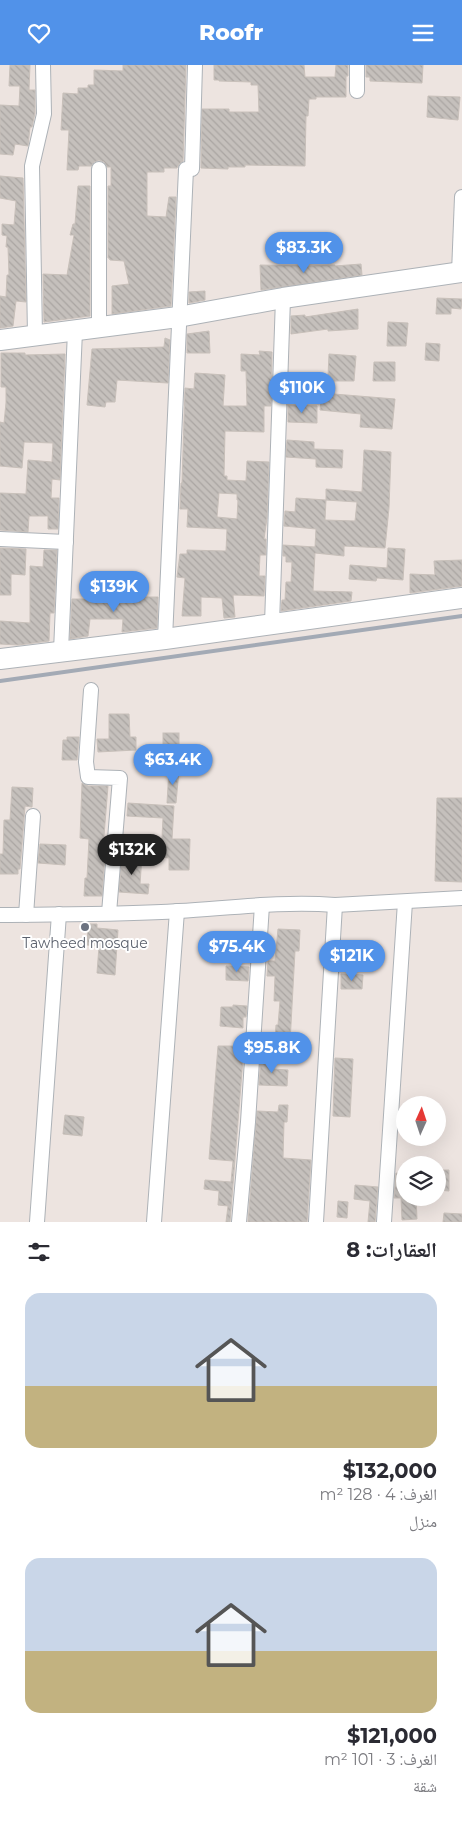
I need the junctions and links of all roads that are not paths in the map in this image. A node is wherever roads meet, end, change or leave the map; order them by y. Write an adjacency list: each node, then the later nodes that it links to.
1 (43, 65): 12 (street)
2 (195, 65): 9 (street)
3 (357, 65): 4 (street)
4 (357, 91)
5 (99, 169): 10 (street)
6 (462, 197): 7 (street)
7 (460, 273): 8 (street)
8 (283, 299): 9 (street); 17 (street)
9 (178, 317): 10 (street); 18 (street)
10 (99, 327): 11 (street)
11 (75, 331): 12 (street); 15 (street)
12 (35, 335): 13 (street)
13 (0, 340)
14 (0, 539): 15 (street)
15 (66, 542): 19 (street)
16 (462, 598): 17 (street)
17 (272, 624): 18 (street)
18 (165, 639): 19 (street)
19 (61, 651): 20 (street)
20 (0, 659)
21 (91, 690): 28 (street)
22 (33, 815): 31 (street)
23 (462, 898): 24 (street)
24 (405, 902): 26 (street); 36 (street)
25 (262, 905): 26 (street); 27 (street); 34 (street)
26 (335, 905): 35 (street)
27 (177, 911): 28 (street); 33 (street)
28 (108, 913): 29 (street)
29 (59, 914): 31 (street); 32 (street)
30 (0, 915): 31 (street)
31 (26, 915)
32 (37, 1222)
33 (154, 1222)
34 (239, 1222)
35 (316, 1222)
36 (384, 1222)

